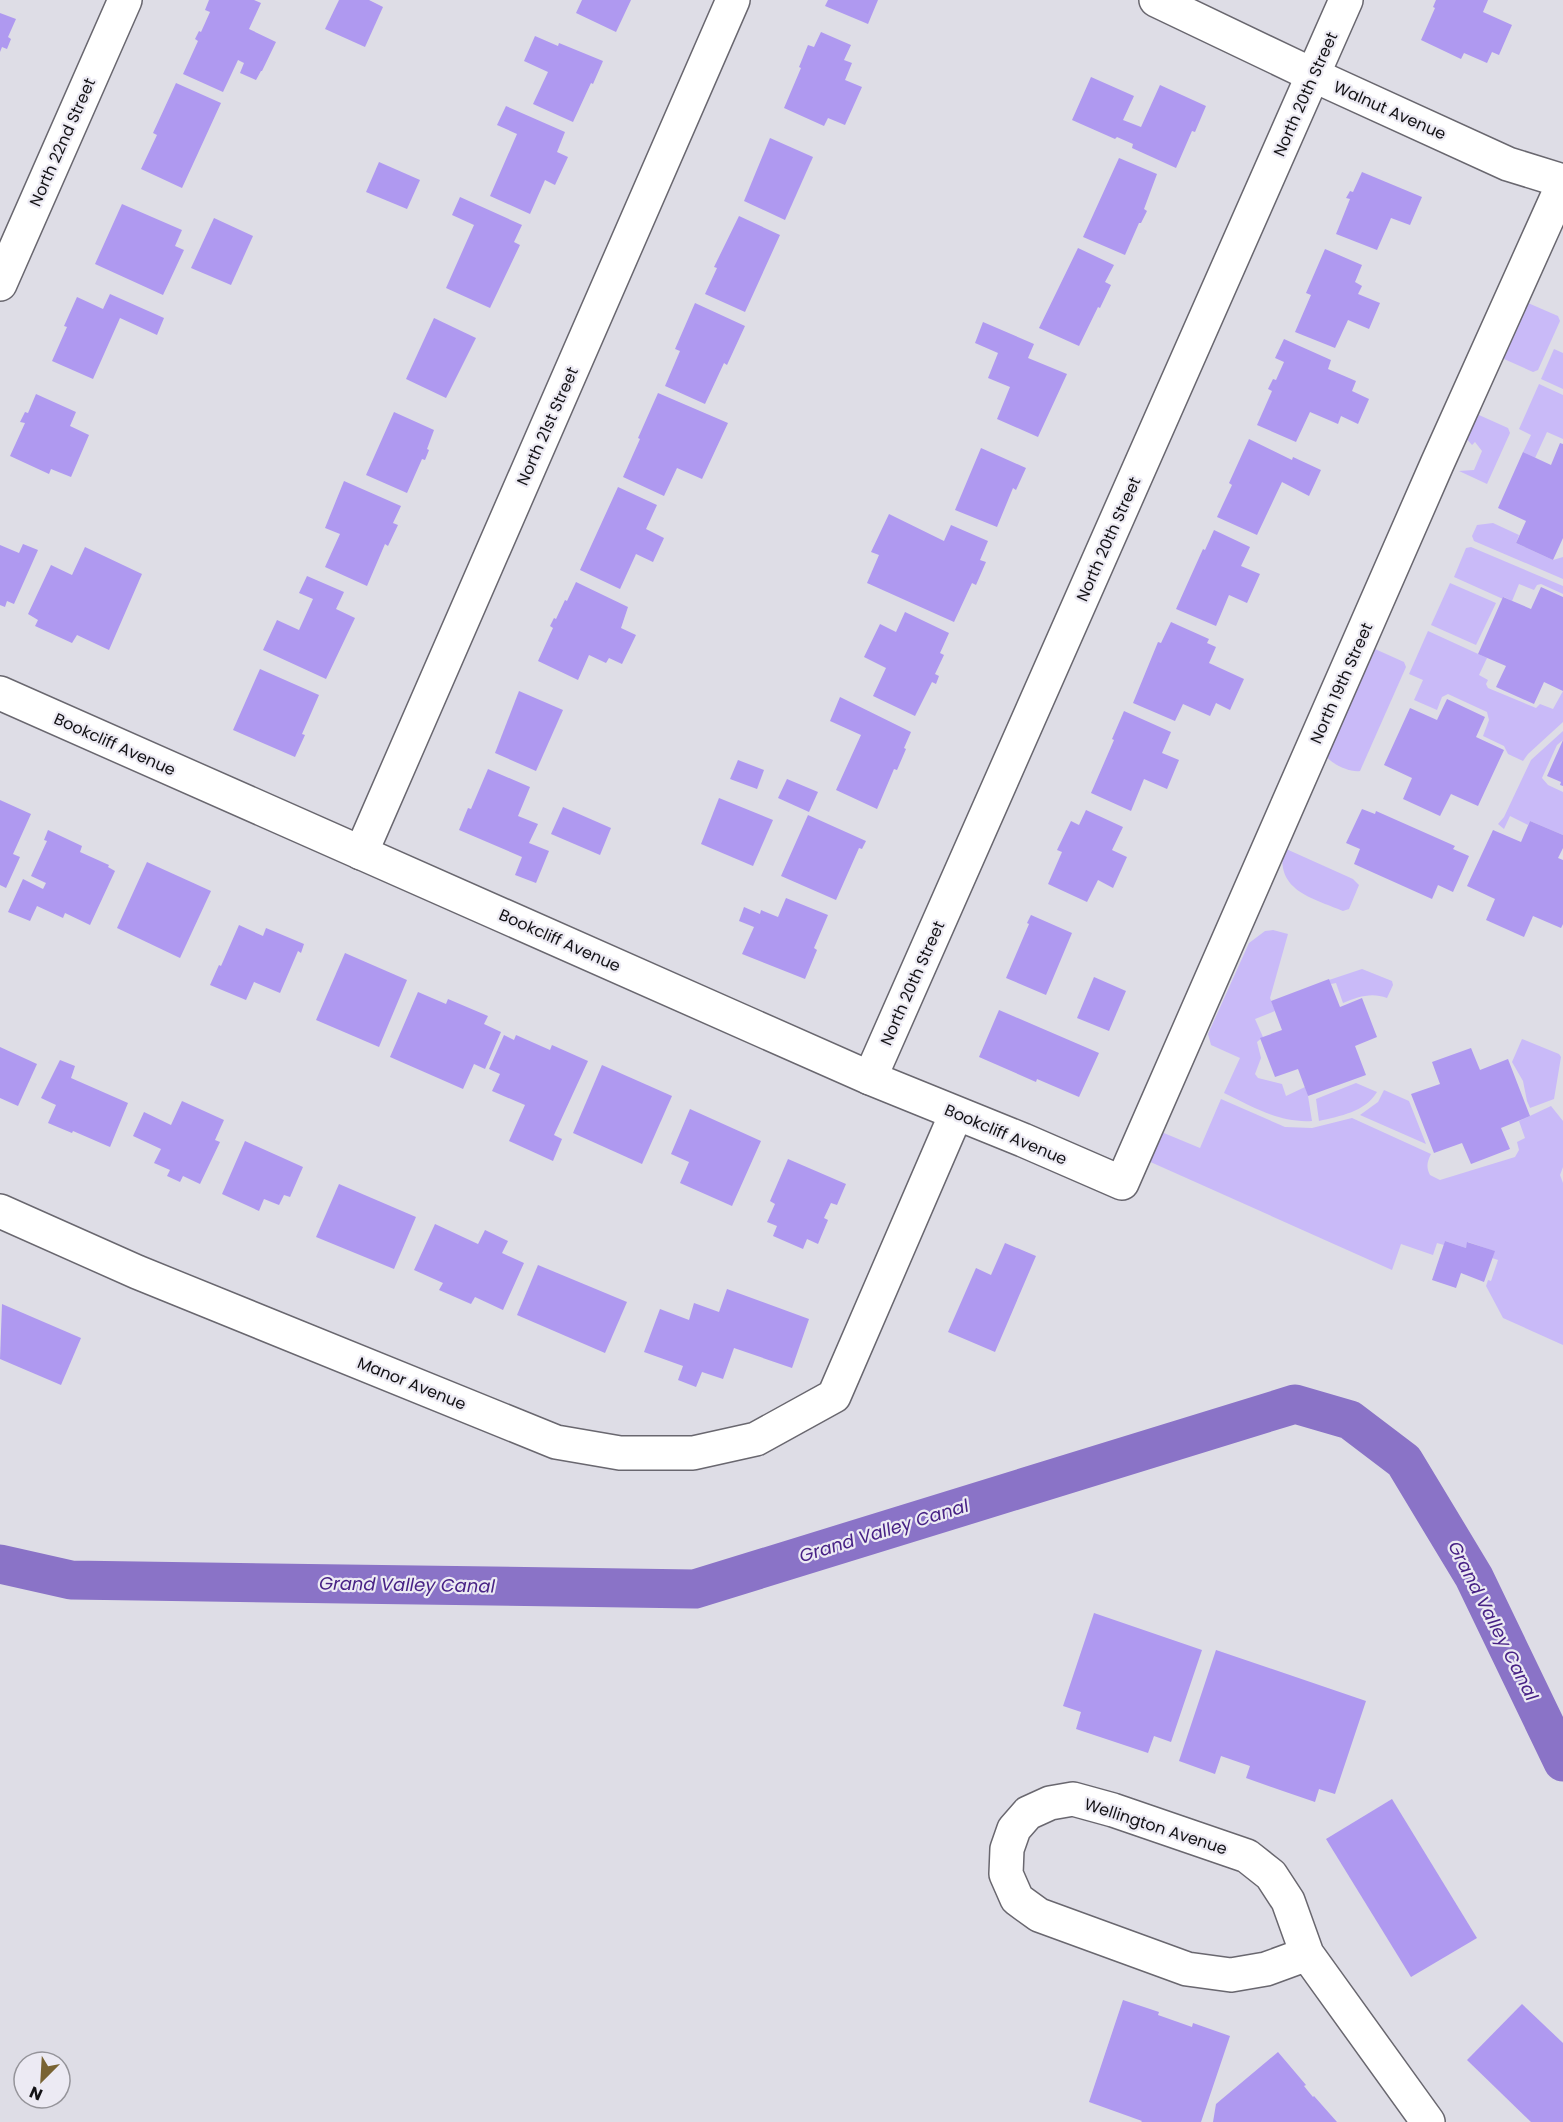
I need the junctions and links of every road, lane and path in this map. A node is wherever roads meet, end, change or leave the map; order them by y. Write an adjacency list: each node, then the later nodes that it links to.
1 (125, 0): 7 (street, North 22nd Street)
2 (733, 0): 9 (street, North 21st Street)
3 (1156, 0): 5 (street, Walnut Avenue)
4 (1346, 0): 5 (street, North 20th Street)
5 (1313, 75): 6 (street, Walnut Avenue); 10 (street, North 20th Street)
6 (1563, 182): 12 (street, North 19th Street)
7 (0, 284)
8 (0, 693): 9 (street, Bookcliff Avenue)
9 (361, 853): 10 (street, Bookcliff Avenue)
10 (870, 1078): 11 (street, Bookcliff Avenue)
11 (956, 1114): 12 (street, Bookcliff Avenue); 13 (street, Manor Avenue)
12 (1122, 1183)
13 (0, 1211)
14 (1307, 1954): 14 (street, Wellington Avenue); 15 (street, Wellington Avenue)
15 (1428, 2122)

